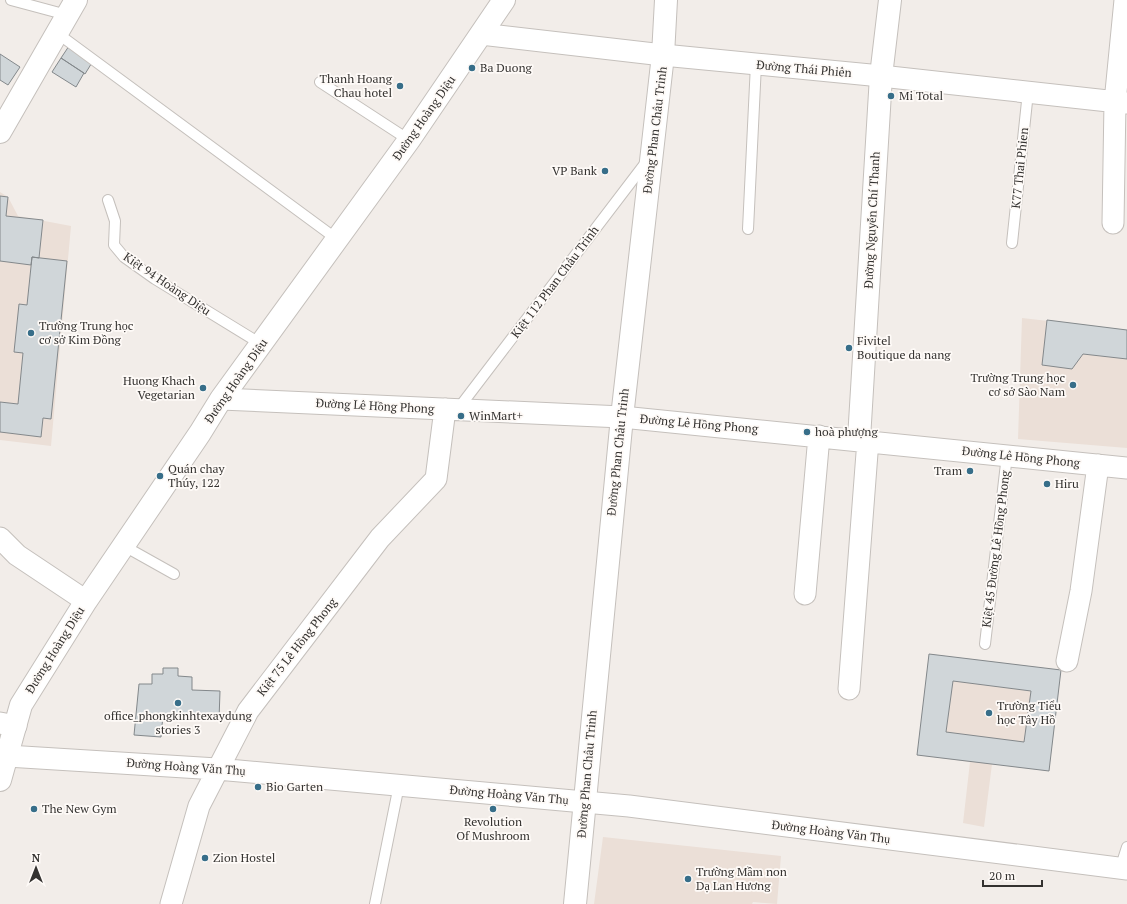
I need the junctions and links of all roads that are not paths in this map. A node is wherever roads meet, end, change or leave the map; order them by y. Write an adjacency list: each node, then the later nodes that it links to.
1 (11, 0): 6 (lane)
2 (504, 0): 7 (street, Đường Hoàng Diệu)
3 (666, 0): 8 (street, Đường Phan Châu Trinh)
4 (890, 0): 10 (street, Đường Nguyễn Chí Thanh)
5 (1125, 0): 13 (street)
6 (67, 16): 14 (street); 20 (lane)
7 (481, 34): 8 (street, Đường Thái Phiên); 15 (street, Đường Hoàng Diệu)
8 (663, 55): 9 (street, Đường Thái Phiên); 16 (street, Đường Phan Châu Trinh)
9 (756, 64): 10 (street, Đường Thái Phiên); 19 (lane)
10 (881, 76): 12 (street, Đường Thái Phiên); 27 (street, Đường Nguyễn Chí Thanh)
11 (320, 82): 15 (lane)
12 (1028, 92): 13 (street, Đường Thái Phiên); 21 (lane, K77 Thai Phien)
13 (1121, 103): 18 (street)
14 (0, 132)
15 (409, 140): 20 (street, Đường Hoàng Diệu)
16 (652, 154): 24 (lane, Kiệt 112 Phan Châu Trinh); 25 (street, Đường Phan Châu Trinh)
17 (108, 200): 22 (lane, Kiệt 94 Hoàng Diệu)
18 (1113, 223)
19 (748, 229)
20 (338, 240): 22 (street, Đường Hoàng Diệu)
21 (1012, 243)
22 (261, 344): 23 (street, Đường Hoàng Diệu)
23 (221, 399): 24 (street, Đường Lê Hồng Phong); 32 (street, Đường Hoàng Diệu)
24 (451, 409): 25 (street, Đường Lê Hồng Phong); 41 (street, Kiệt 75 Lê Hồng Phong)
25 (622, 417): 26 (street, Đường Lê Hồng Phong); 44 (street, Đường Phan Châu Trinh)
26 (819, 436): 27 (street, Đường Lê Hồng Phong); 34 (street)
27 (864, 440): 28 (street, Đường Lê Hồng Phong); 38 (street)
28 (1007, 455): 29 (street, Đường Lê Hồng Phong); 36 (lane, Kiệt 45 Đường Lê Hồng Phong)
29 (1098, 465): 30 (street, Đường Lê Hồng Phong); 37 (street)
30 (1127, 468)
31 (0, 538): 35 (street)
32 (124, 546): 33 (lane); 35 (street, Đường Hoàng Diệu)
33 (174, 574)
34 (805, 594)
35 (86, 601): 39 (street, Đường Hoàng Diệu)
36 (984, 644)
37 (1067, 661)
38 (849, 689)
39 (8, 724): 40 (street, Đường Hoàng Diệu)
40 (8, 756): 41 (street, Đường Hoàng Văn Thụ); 42 (street, Đường Hoàng Diệu)
41 (217, 769): 43 (street, Đường Hoàng Văn Thụ); 47 (street, Kiệt 75 Lê Hồng Phong)
42 (0, 780)
43 (399, 785): 44 (street, Đường Hoàng Văn Thụ); 48 (lane)
44 (584, 802): 46 (street, Đường Hoàng Văn Thụ); 49 (street, Đường Phan Châu Trinh)
45 (1127, 847): 46 (lane)
46 (1124, 869)
47 (171, 904)
48 (375, 904)
49 (575, 904)

